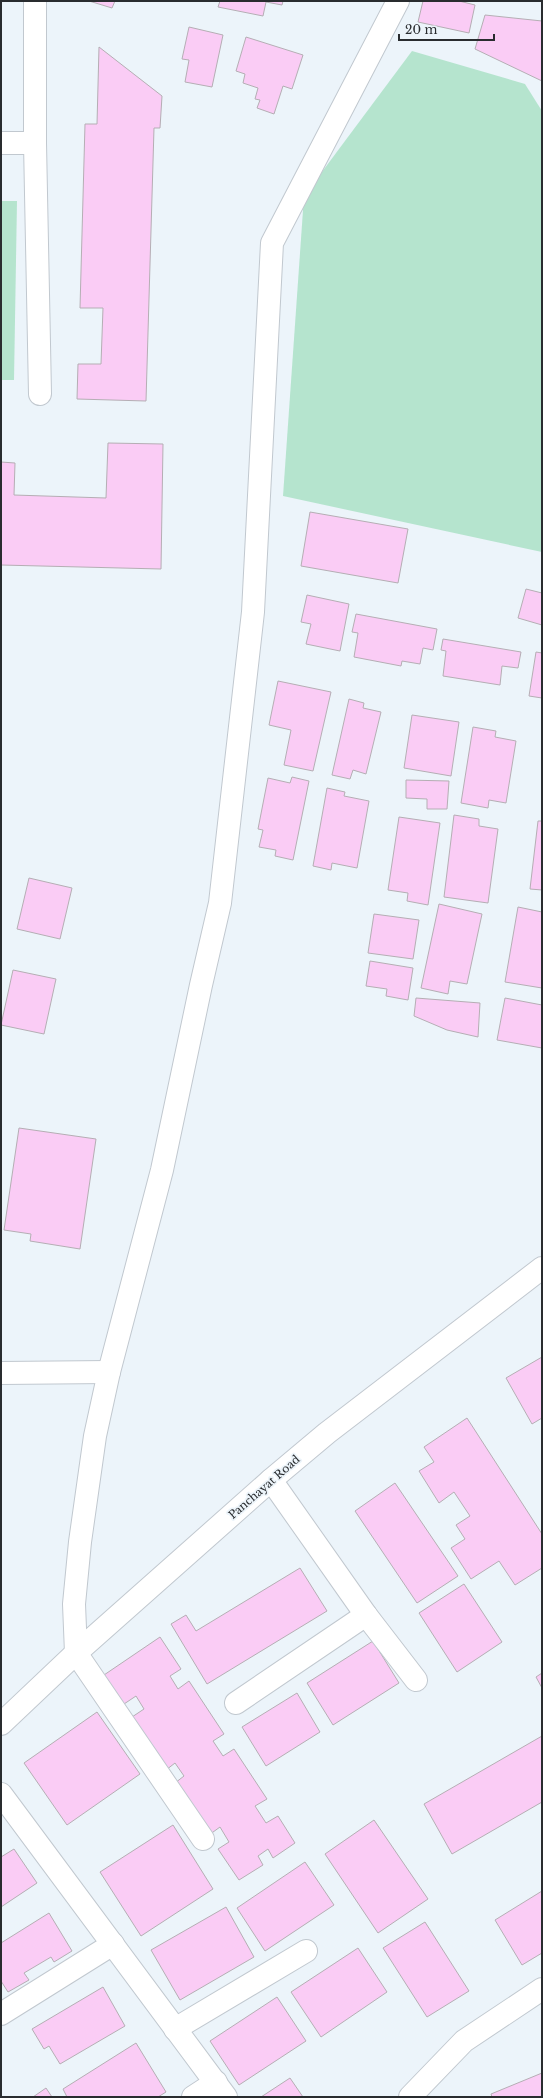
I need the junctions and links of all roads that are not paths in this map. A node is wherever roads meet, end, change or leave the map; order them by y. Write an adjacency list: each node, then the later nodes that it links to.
1 (398, 1): 7 (street)
2 (32, 2): 4 (street)
3 (1, 143): 4 (street)
4 (35, 143): 5 (street)
5 (40, 394)
6 (542, 1268): 9 (street, Panchayat Road)
7 (109, 1372): 8 (street); 11 (street)
8 (1, 1373)
9 (271, 1480): 10 (street); 11 (street, Panchayat Road)
10 (366, 1615): 12 (street); 13 (street)
11 (76, 1654): 14 (street, Panchayat Road); 16 (street)
12 (416, 1680)
13 (236, 1703)
14 (1, 1724)
15 (1, 1794): 17 (street)
16 (203, 1839)
17 (113, 1944): 20 (street); 21 (street)
18 (306, 1951): 21 (street)
19 (542, 1989): 24 (street)
20 (1, 2014)
21 (175, 2029): 22 (street)
22 (221, 2090): 23 (street)
23 (193, 2097)
24 (410, 2097)

